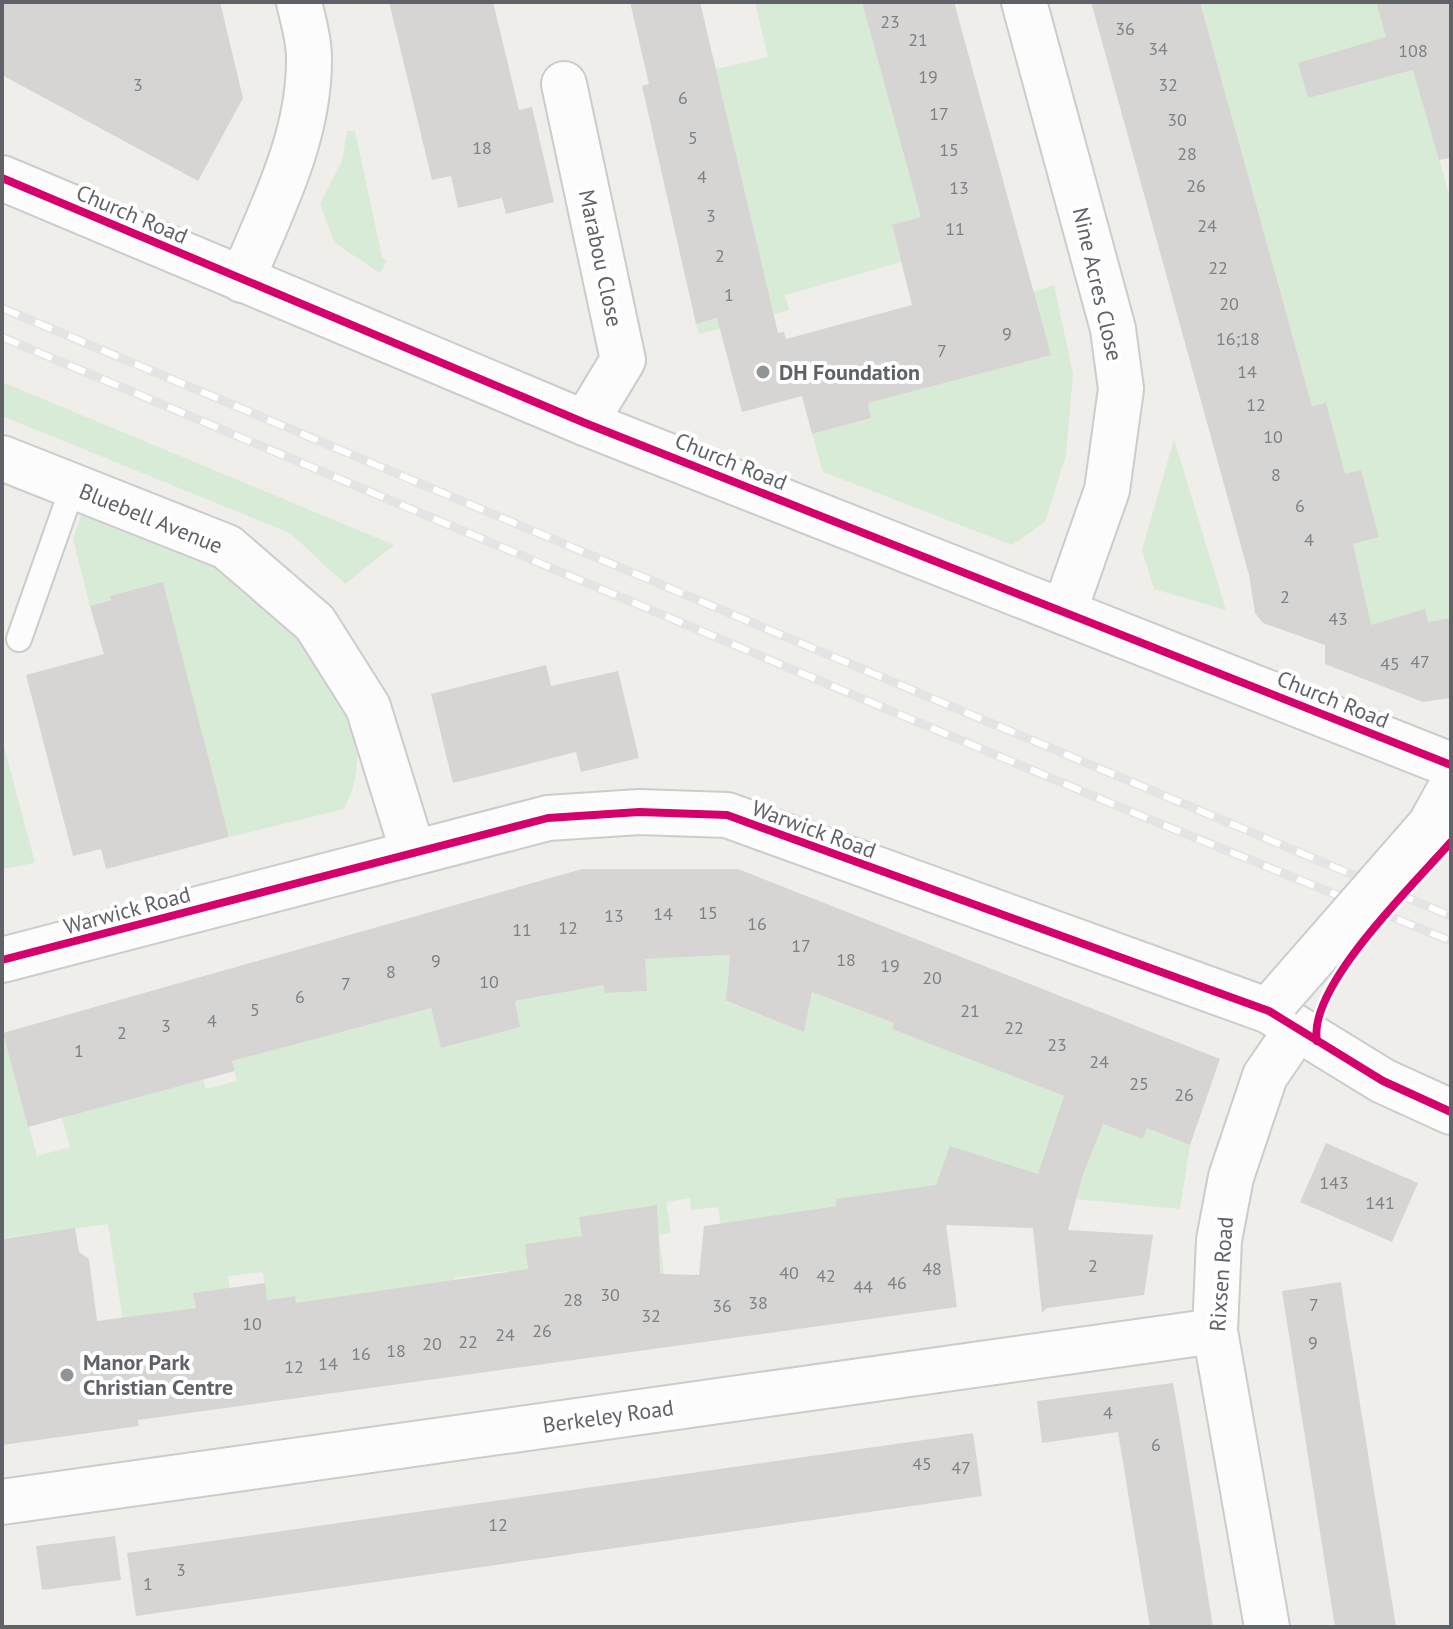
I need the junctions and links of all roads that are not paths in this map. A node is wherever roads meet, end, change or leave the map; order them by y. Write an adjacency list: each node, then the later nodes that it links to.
1 (299, 2): 5 (street)
2 (1024, 2): 9 (street, Nine Acres Close)
3 (564, 84): 6 (street, Marabou Close)
4 (2, 178): 5 (street, Church Road)
5 (242, 280): 6 (street, Church Road)
6 (585, 423): 9 (street, Church Road)
7 (2, 458): 8 (street, Bluebell Avenue)
8 (73, 486): 10 (lane); 13 (street, Bluebell Avenue)
9 (1064, 612): 11 (street, Church Road)
10 (19, 639)
11 (1451, 765)
12 (1451, 787): 15 (street, Rixsen Road, bridge)
13 (413, 852): 14 (street, Warwick Road); 15 (street, Warwick Road)
14 (4, 960)
15 (1281, 1013): 16 (street, Warwick Road); 17 (street, Rixsen Road)
16 (1451, 1112)
17 (1215, 1331): 18 (street, Berkeley Road); 19 (street, Rixsen Road)
18 (2, 1502)
19 (1267, 1627)

